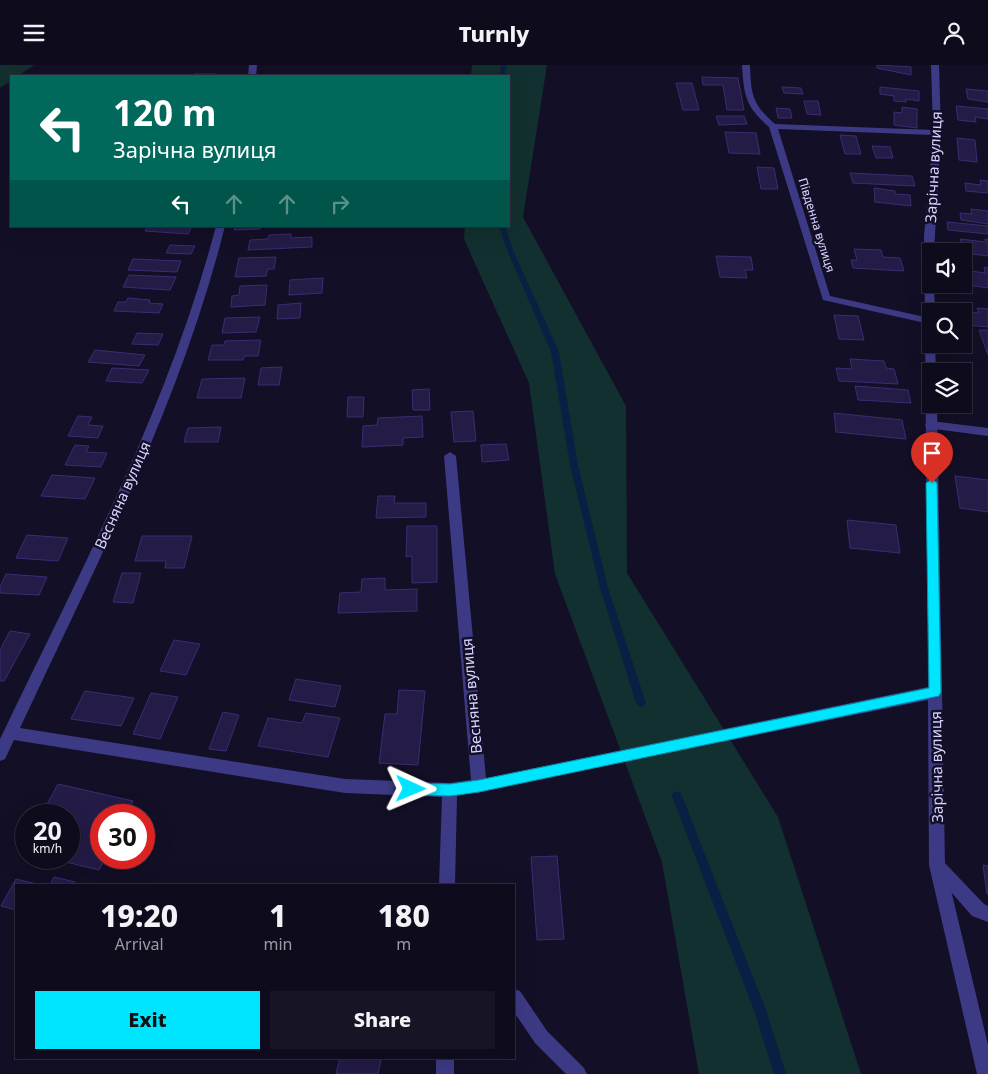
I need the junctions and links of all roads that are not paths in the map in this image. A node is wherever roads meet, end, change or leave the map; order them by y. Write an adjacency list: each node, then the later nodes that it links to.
1 (746, 65): 3 (street)
2 (935, 65): 4 (street, Зарічна вулиця)
3 (773, 126): 4 (street); 7 (street, Південна вулиця)
4 (938, 133): 6 (street, Зарічна вулиця)
5 (221, 227): 13 (street, Весняна вулиця)
6 (930, 303)
7 (922, 319)
8 (930, 353): 9 (street, Зарічна вулиця)
9 (931, 425): 10 (street); 12 (street, Зарічна вулиця)
10 (988, 433)
11 (450, 456): 15 (street, Весняна вулиця)
12 (935, 692): 15 (street); 17 (street, Зарічна вулиця)
13 (11, 733): 14 (street, Весняна вулиця); 16 (street)
14 (0, 754)
15 (479, 786): 16 (street)
16 (450, 790): 18 (street)
17 (937, 865): 19 (street); 24 (street, Зарічна вулиця)
18 (447, 884)
19 (988, 914)
20 (515, 998): 23 (street)
21 (445, 1059): 22 (street)
22 (445, 1074)
23 (578, 1074)
24 (986, 1074)

